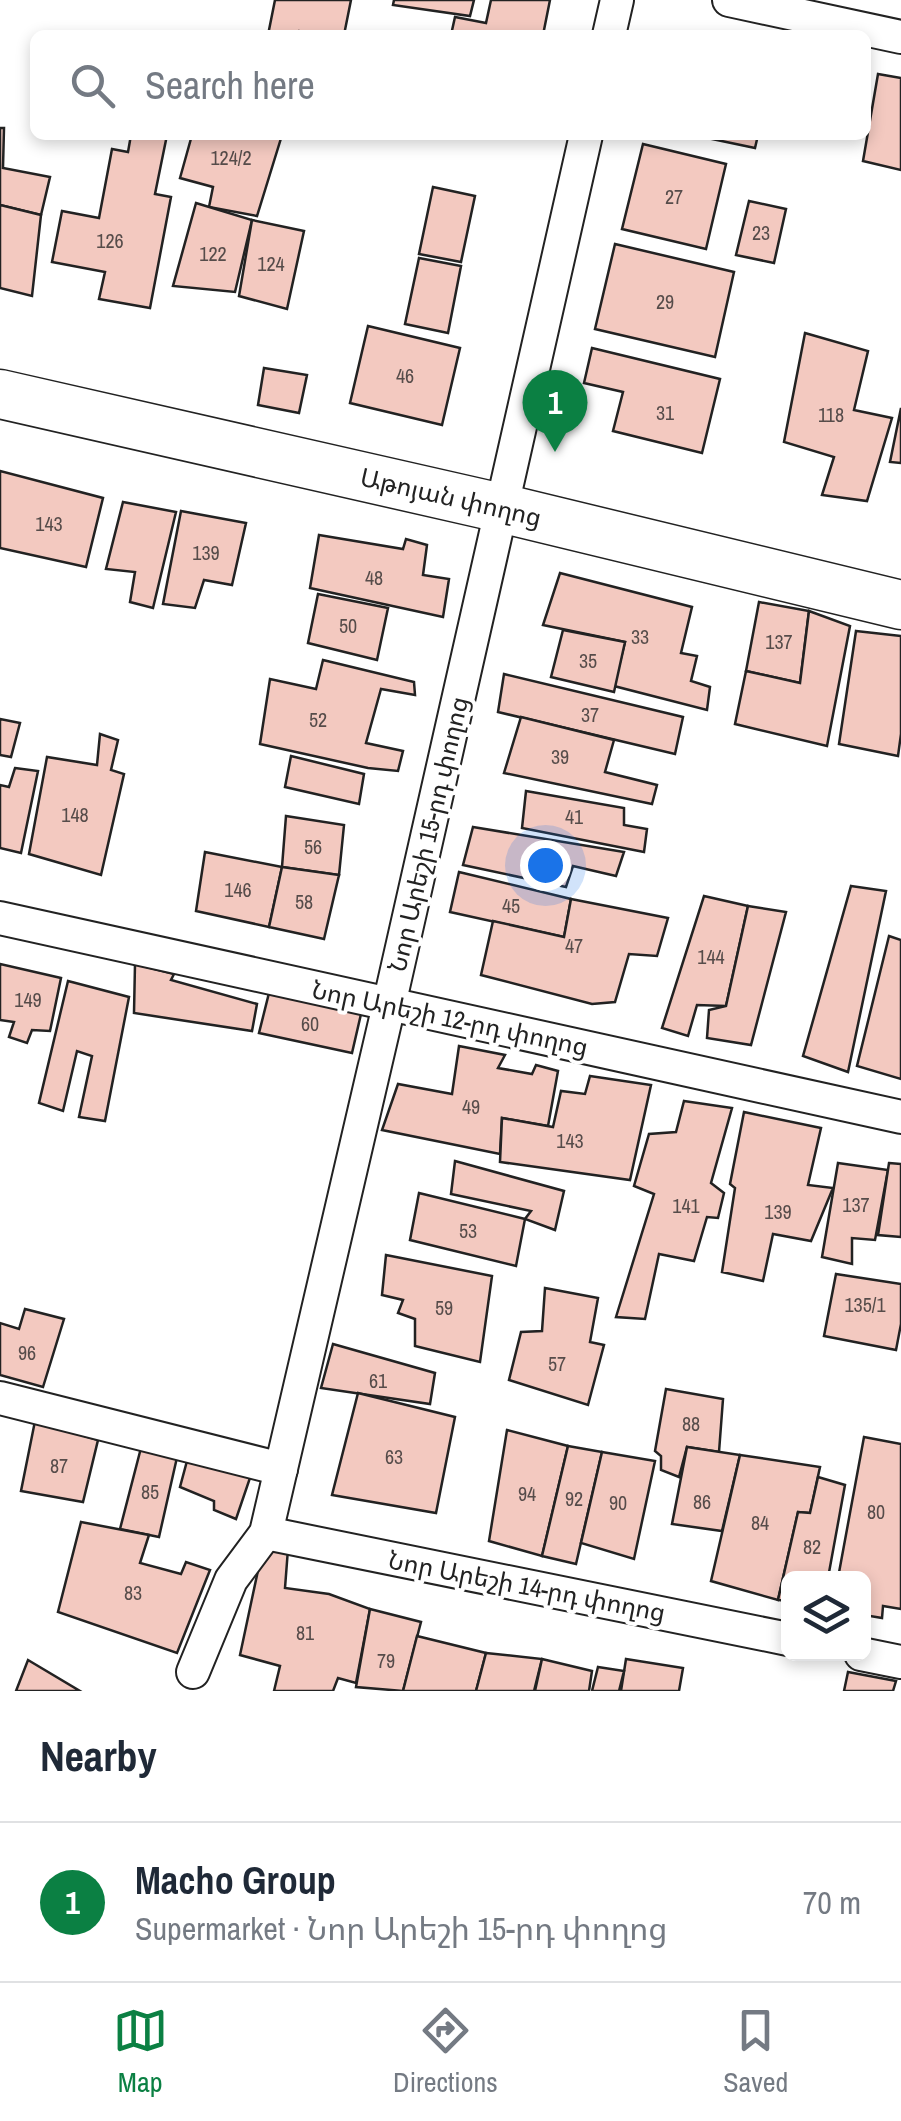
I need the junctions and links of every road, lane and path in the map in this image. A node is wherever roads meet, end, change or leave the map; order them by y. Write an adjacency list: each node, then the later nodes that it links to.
1 (617, 0): 3 (street)
2 (729, 0): 4 (street)
3 (610, 30)
4 (865, 30)
5 (871, 31): 6 (street)
6 (901, 38)
7 (585, 140): 9 (street, Նոր Արեշի 15-րդ փողոց)
8 (0, 394): 9 (main road, Աթոյան փողոց)
9 (501, 508): 10 (main road, Աթոյան փողոց); 12 (street, Նոր Արեշի 15-րդ փողոց)
10 (901, 605)
11 (0, 918): 12 (street, Նոր Արեշի 12-րդ փողոց)
12 (390, 1005): 13 (street, Նոր Արեշի 12-րդ փողոց); 15 (street, Նոր Արեշի 15-րդ փողոց)
13 (901, 1117)
14 (0, 1398): 15 (street)
15 (281, 1469): 16 (street, Նոր Արեշի 15-րդ փողոց)
16 (266, 1533): 17 (street, Նոր Արեշի 14-րդ փողոց); 20 (street)
17 (781, 1638)
18 (871, 1656): 19 (street)
19 (901, 1662)
20 (193, 1672)

